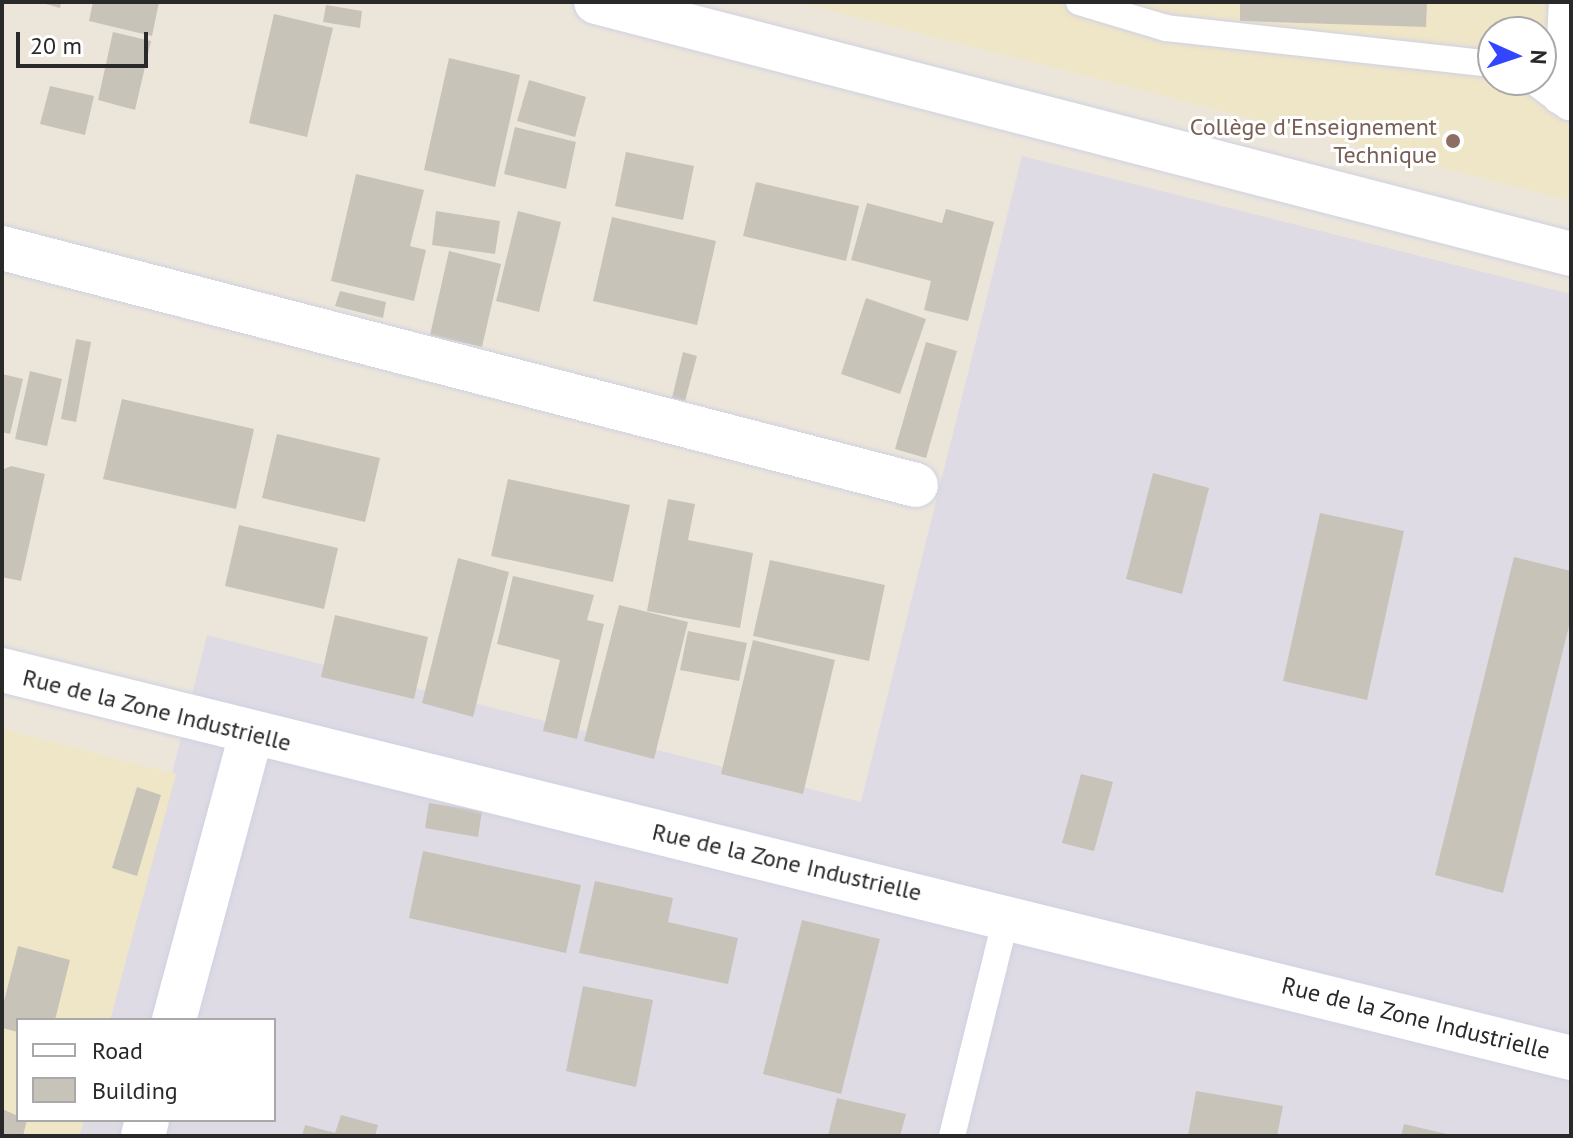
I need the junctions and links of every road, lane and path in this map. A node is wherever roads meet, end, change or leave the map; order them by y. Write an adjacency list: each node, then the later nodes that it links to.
1 (596, 2): 5 (street)
2 (1079, 2): 6 (lane)
3 (1168, 2): 6 (lane)
4 (1562, 2): 8 (lane)
5 (659, 10): 10 (street)
6 (1166, 28): 7 (lane)
7 (1477, 62)
8 (1564, 105)
9 (2, 248): 11 (street)
10 (1571, 254)
11 (916, 485)
12 (2, 670): 13 (street, Rue de la Zone Industrielle)
13 (251, 734): 14 (street, Rue de la Zone Industrielle); 15 (street)
14 (1007, 914): 16 (street, Rue de la Zone Industrielle); 17 (lane)
15 (175, 1018)
16 (1571, 1058)
17 (952, 1136)

